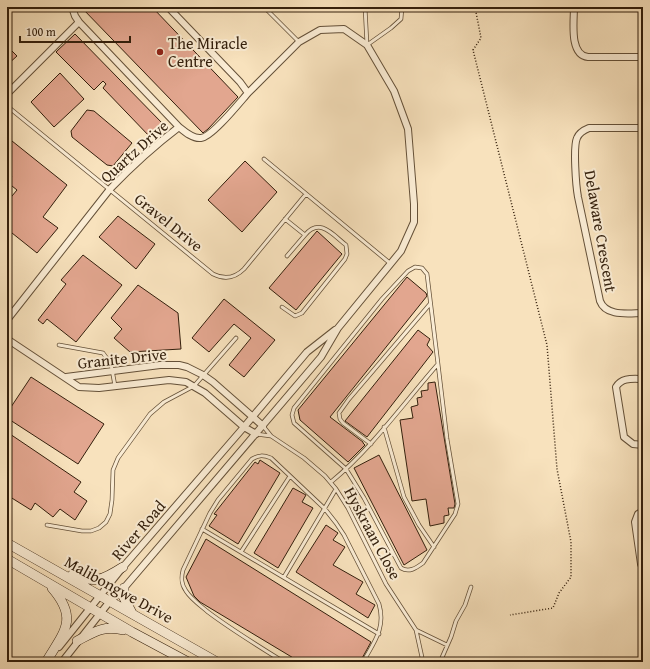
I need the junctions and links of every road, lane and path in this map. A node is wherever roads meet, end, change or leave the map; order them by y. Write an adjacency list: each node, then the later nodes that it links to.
1 (72, 7): 9 (street)
2 (168, 7): 15 (street)
3 (264, 7): 10 (lane)
4 (365, 7): 11 (lane)
5 (402, 7): 11 (lane)
6 (475, 7): 75 (path)
7 (574, 7): 13 (street)
8 (642, 7): 12 (street)
9 (79, 22): 16 (street); 18 (street)
10 (299, 42): 11 (street, Quartz Drive); 15 (street, Quartz Drive)
11 (367, 45): 27 (street)
12 (643, 47)
13 (643, 57)
14 (643, 75): 19 (street)
15 (248, 93): 18 (street, Quartz Drive)
16 (7, 94)
17 (7, 106): 22 (lane, Gravel Drive)
18 (179, 127): 22 (street, Quartz Drive)
19 (642, 128): 20 (street); 30 (street, Delaware Crescent)
20 (643, 147)
21 (264, 159): 23 (lane)
22 (110, 189): 24 (lane, Gravel Drive); 31 (street, Quartz Drive)
23 (306, 194): 24 (lane, Gravel Drive); 27 (lane)
24 (285, 219): 25 (lane)
25 (305, 235): 26 (lane); 29 (lane)
26 (287, 256)
27 (391, 264): 32 (street)
28 (430, 304): 36 (lane); 49 (lane); 51 (lane)
29 (282, 307)
30 (643, 313)
31 (7, 320)
32 (338, 328): 43 (street, River Road); 44 (street, River Road)
33 (236, 338): 38 (lane)
34 (7, 339): 39 (street, Granite Drive)
35 (59, 346): 37 (lane)
36 (438, 364): 46 (lane); 60 (lane)
37 (113, 371): 38 (street, Granite Drive); 39 (street, Granite Drive); 41 (lane)
38 (203, 375): 42 (lane); 43 (street, Granite Drive)
39 (66, 377): 41 (street, Granite Drive)
40 (643, 379): 50 (street)
41 (115, 386): 42 (street, Granite Drive)
42 (194, 386): 45 (street, Granite Drive); 57 (lane)
43 (252, 417): 44 (street, Granite Drive); 45 (street, River Road)
44 (263, 426): 47 (street, River Road); 48 (lane, Granite Drive)
45 (244, 427): 47 (street, Granite Drive); 63 (street, River Road)
46 (384, 427): 49 (lane); 60 (lane)
47 (256, 434): 48 (lane, Granite Drive); 69 (street, River Road)
48 (271, 436): 53 (lane, Hyskraan Close)
49 (371, 444): 51 (lane)
50 (643, 445)
51 (346, 469): 53 (lane); 60 (lane)
52 (290, 476): 55 (lane); 58 (lane); 61 (lane)
53 (331, 482): 54 (lane, Hyskraan Close)
54 (336, 489): 55 (lane); 76 (lane, Hyskraan Close)
55 (325, 508): 66 (lane); 78 (lane)
56 (643, 511): 64 (street)
57 (47, 525)
58 (202, 530): 61 (lane); 85 (lane)
59 (7, 543): 65 (main road, Malibongwe Drive)
60 (434, 548)
61 (241, 552): 66 (lane)
62 (7, 559): 67 (main road, Malibongwe Drive)
63 (123, 567): 65 (main road); 70 (street, River Road)
64 (643, 569)
65 (54, 570): 70 (main road, Malibongwe Drive)
66 (284, 577): 78 (lane)
67 (48, 583): 72 (main road, Malibongwe Drive); 81 (main road)
68 (471, 587): 80 (lane)
69 (124, 588): 71 (street, River Road); 74 (main road)
70 (101, 595): 71 (main road, Malibongwe Drive); 72 (street, River Road)
71 (110, 601): 73 (street, River Road); 74 (main road, Malibongwe Drive)
72 (91, 608): 73 (main road, Malibongwe Drive); 81 (street, River Road)
73 (100, 613): 77 (main road, Malibongwe Drive); 79 (street, River Road)
74 (132, 613): 84 (main road, Malibongwe Drive)
75 (510, 615)
76 (416, 630): 80 (lane, Hyskraan Close); 87 (lane)
77 (132, 632): 79 (main road); 83 (main road, Malibongwe Drive)
78 (379, 634): 86 (lane)
79 (77, 641): 82 (street, River Road)
80 (447, 646): 88 (lane)
81 (46, 662)
82 (62, 662)
83 (188, 662)
84 (217, 662)
85 (284, 662)
86 (363, 662)
87 (423, 662)
88 (440, 662)

